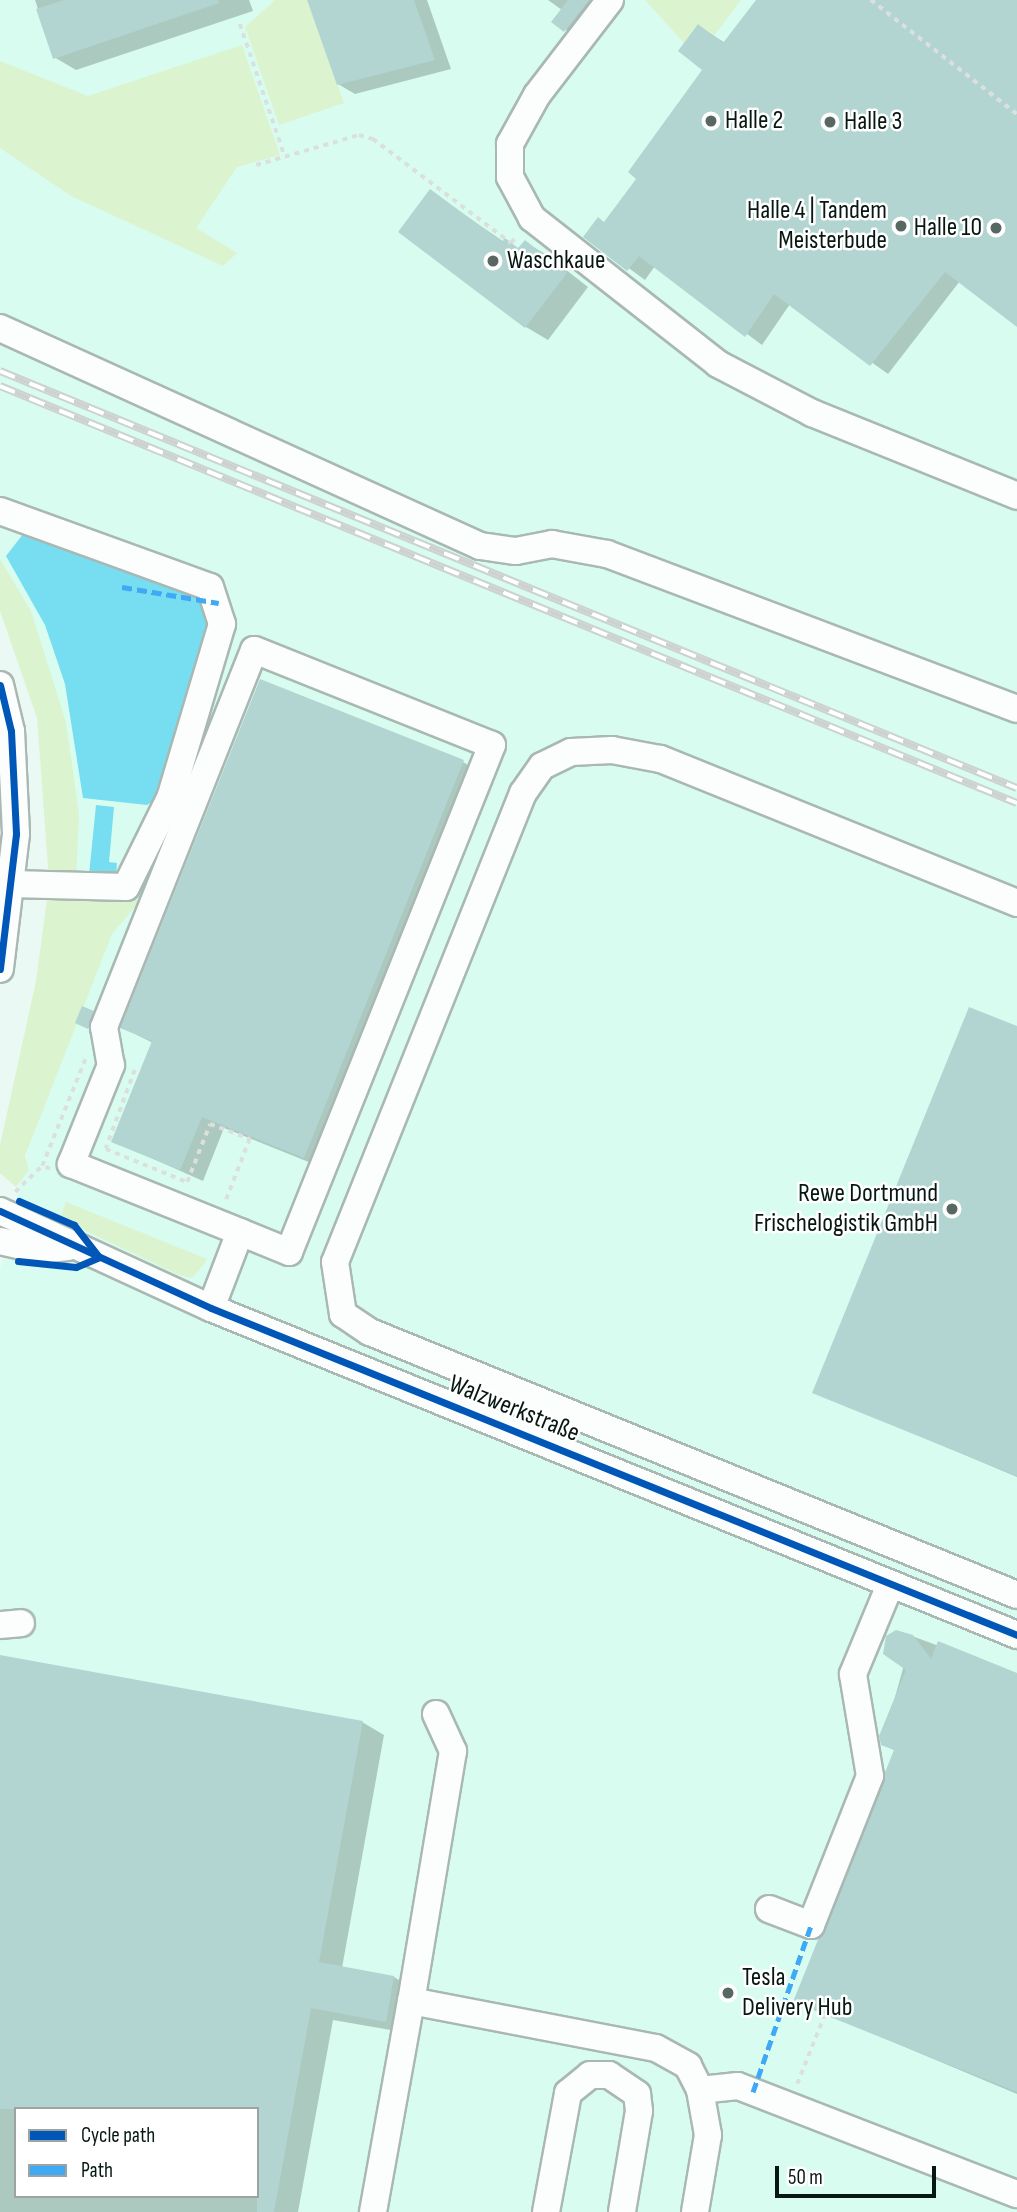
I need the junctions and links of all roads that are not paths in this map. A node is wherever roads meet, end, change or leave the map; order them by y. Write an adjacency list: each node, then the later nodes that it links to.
1 (610, 0): 3 (street)
2 (0, 328): 6 (street)
3 (1017, 496)
4 (0, 511): 7 (street)
5 (0, 685): 7 (street)
6 (1017, 709)
7 (11, 884): 9 (street)
8 (1017, 903): 15 (street)
9 (0, 969)
10 (0, 1211): 13 (street, Walzwerkstraße)
11 (228, 1228): 11 (street); 14 (street)
12 (0, 1241): 13 (street, Walzwerkstraße)
13 (68, 1247): 14 (street, Walzwerkstraße)
14 (211, 1308): 16 (street, Walzwerkstraße)
15 (977, 1579): 17 (street); 18 (street)
16 (890, 1585): 18 (street, Walzwerkstraße); 21 (street)
17 (1017, 1595)
18 (931, 1601): 19 (street, Walzwerkstraße)
19 (1017, 1635)
20 (436, 1714): 22 (street)
21 (769, 1909)
22 (411, 2001): 23 (street); 25 (street)
23 (700, 2090): 24 (street); 28 (street)
24 (1017, 2194)
25 (373, 2212)
26 (546, 2212): 27 (street)
27 (622, 2212)
28 (695, 2212)

